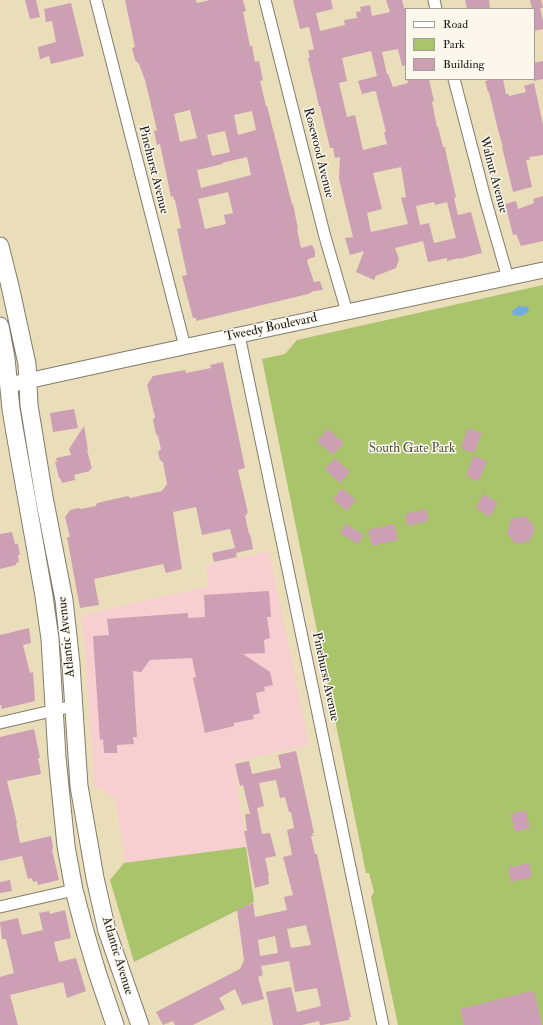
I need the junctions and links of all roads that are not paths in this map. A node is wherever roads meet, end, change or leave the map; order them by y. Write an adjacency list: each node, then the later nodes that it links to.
1 (96, 0): 10 (street, Pinehurst Avenue)
2 (264, 0): 7 (street, Rosewood Avenue)
3 (454, 80): 6 (street, Walnut Avenue)
4 (0, 246): 11 (main road, Atlantic Avenue)
5 (543, 270): 6 (main road, Tweedy Boulevard)
6 (508, 278): 7 (main road, Tweedy Boulevard)
7 (346, 312): 9 (main road, Tweedy Boulevard)
8 (0, 326): 12 (main road, Atlantic Avenue)
9 (239, 335): 10 (main road, Tweedy Boulevard); 20 (street, Pinehurst Avenue)
10 (185, 347): 11 (main road, Tweedy Boulevard)
11 (29, 382): 12 (main road, Tweedy Boulevard); 13 (main road, Atlantic Avenue)
12 (4, 386): 14 (main road, Atlantic Avenue)
13 (73, 706): 14 (street); 19 (main road, Atlantic Avenue)
14 (55, 710): 15 (street); 16 (main road, Atlantic Avenue)
15 (0, 723)
16 (74, 890): 17 (street); 18 (main road, Atlantic Avenue)
17 (0, 907)
18 (115, 1025)
19 (140, 1025)
20 (383, 1025)

